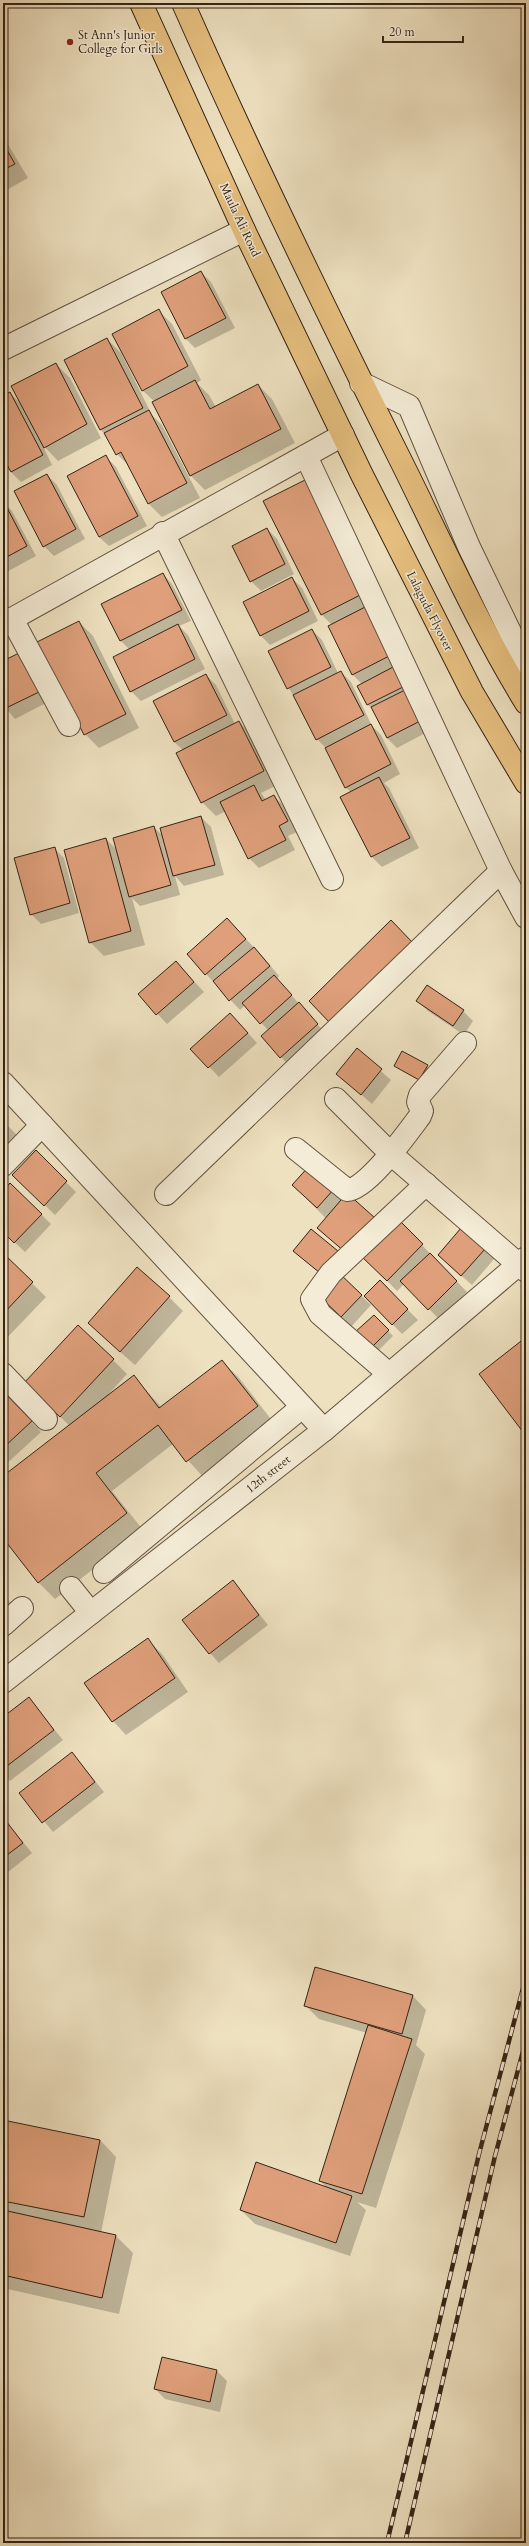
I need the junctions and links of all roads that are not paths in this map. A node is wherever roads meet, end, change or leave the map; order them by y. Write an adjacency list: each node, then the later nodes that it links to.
1 (141, 3): 3 (main road, Maula Ali Road)
2 (183, 3): 5 (main road)
3 (244, 230): 4 (street); 6 (main road, Maula Ali Road)
4 (3, 349)
5 (361, 384): 10 (street); 11 (main road)
6 (343, 435): 7 (street); 13 (main road, Lalaguda Flyover)
7 (306, 456): 8 (street); 14 (street)
8 (163, 533): 9 (street); 15 (street)
9 (7, 621): 12 (street)
10 (526, 665)
11 (526, 703)
12 (69, 725)
13 (526, 783)
14 (501, 872): 16 (street); 25 (street)
15 (332, 879)
16 (526, 917)
17 (465, 1043): 22 (street)
18 (3, 1083): 20 (street)
19 (336, 1099): 22 (street)
20 (42, 1125): 23 (street); 29 (street)
21 (296, 1150): 22 (street)
22 (391, 1154): 24 (street)
23 (3, 1165)
24 (426, 1184): 26 (street); 28 (street)
25 (166, 1194)
26 (523, 1264): 28 (street, 12th street)
27 (3, 1374): 30 (street)
28 (389, 1374): 31 (street, 12th street)
29 (302, 1407): 31 (street); 32 (street)
30 (46, 1419)
31 (324, 1430): 34 (street, 12th street)
32 (122, 1553): 33 (street); 34 (street)
33 (104, 1572)
34 (138, 1576): 37 (street, 12th street)
35 (71, 1588): 37 (street)
36 (22, 1608): 38 (street)
37 (91, 1613): 39 (street, 12th street)
38 (3, 1625)
39 (3, 1682)

